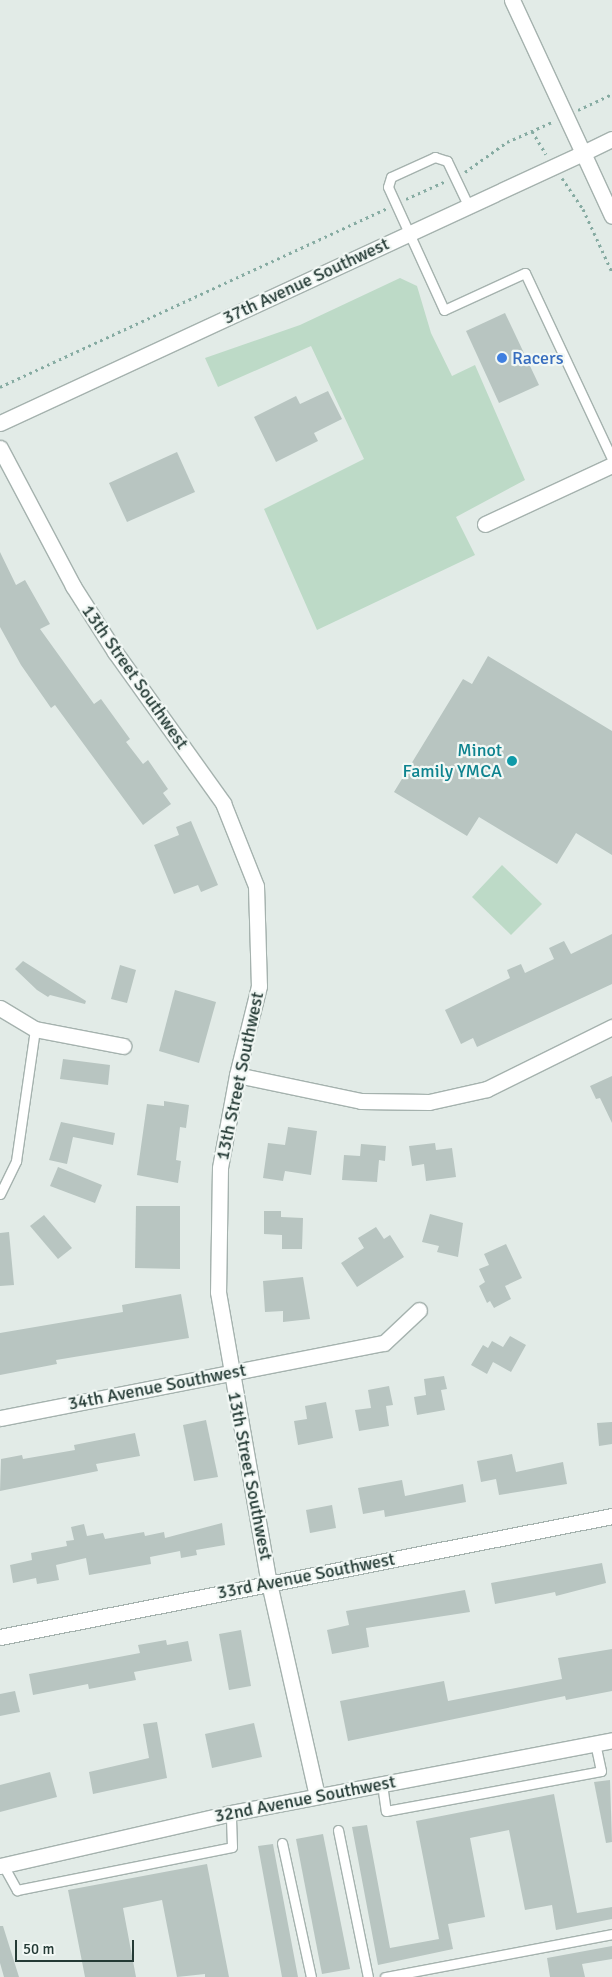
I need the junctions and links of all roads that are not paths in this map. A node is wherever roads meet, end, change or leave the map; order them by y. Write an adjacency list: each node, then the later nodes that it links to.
1 (512, 0): 3 (street)
2 (612, 139): 3 (street, 37th Avenue Southwest)
3 (583, 153): 4 (street, 37th Avenue Southwest); 5 (street)
4 (468, 204): 6 (street, 37th Avenue Southwest); 6 (lane)
5 (612, 216)
6 (408, 233): 7 (street, 37th Avenue Southwest); 9 (lane)
7 (0, 423)
8 (0, 448): 16 (street, 13th Street Southwest)
9 (612, 459)
10 (612, 465): 11 (street)
11 (485, 524)
12 (0, 1008): 14 (street)
13 (612, 1027): 16 (street)
14 (35, 1029): 15 (street); 17 (lane)
15 (122, 1046)
16 (237, 1075): 19 (street, 13th Street Southwest)
17 (0, 1194)
18 (419, 1310): 19 (street, 34th Avenue Southwest)
19 (230, 1372): 20 (street, 34th Avenue Southwest); 22 (street, 13th Street Southwest)
20 (0, 1418)
21 (612, 1516): 22 (street, 33rd Avenue Southwest)
22 (269, 1583): 23 (street, 33rd Avenue Southwest); 26 (street, 13th Street Southwest)
23 (0, 1637)
24 (607, 1744): 25 (street, 32nd Avenue Southwest); 25 (lane)
25 (382, 1784): 26 (street, 32nd Avenue Southwest)
26 (317, 1796): 27 (street, 32nd Avenue Southwest)
27 (232, 1813): 30 (street, 32nd Avenue Southwest); 30 (lane)
28 (338, 1830): 33 (lane)
29 (282, 1843): 32 (lane)
30 (2, 1866)
31 (612, 1934): 34 (lane)
32 (310, 1977)
33 (368, 1977)
34 (385, 1977)

